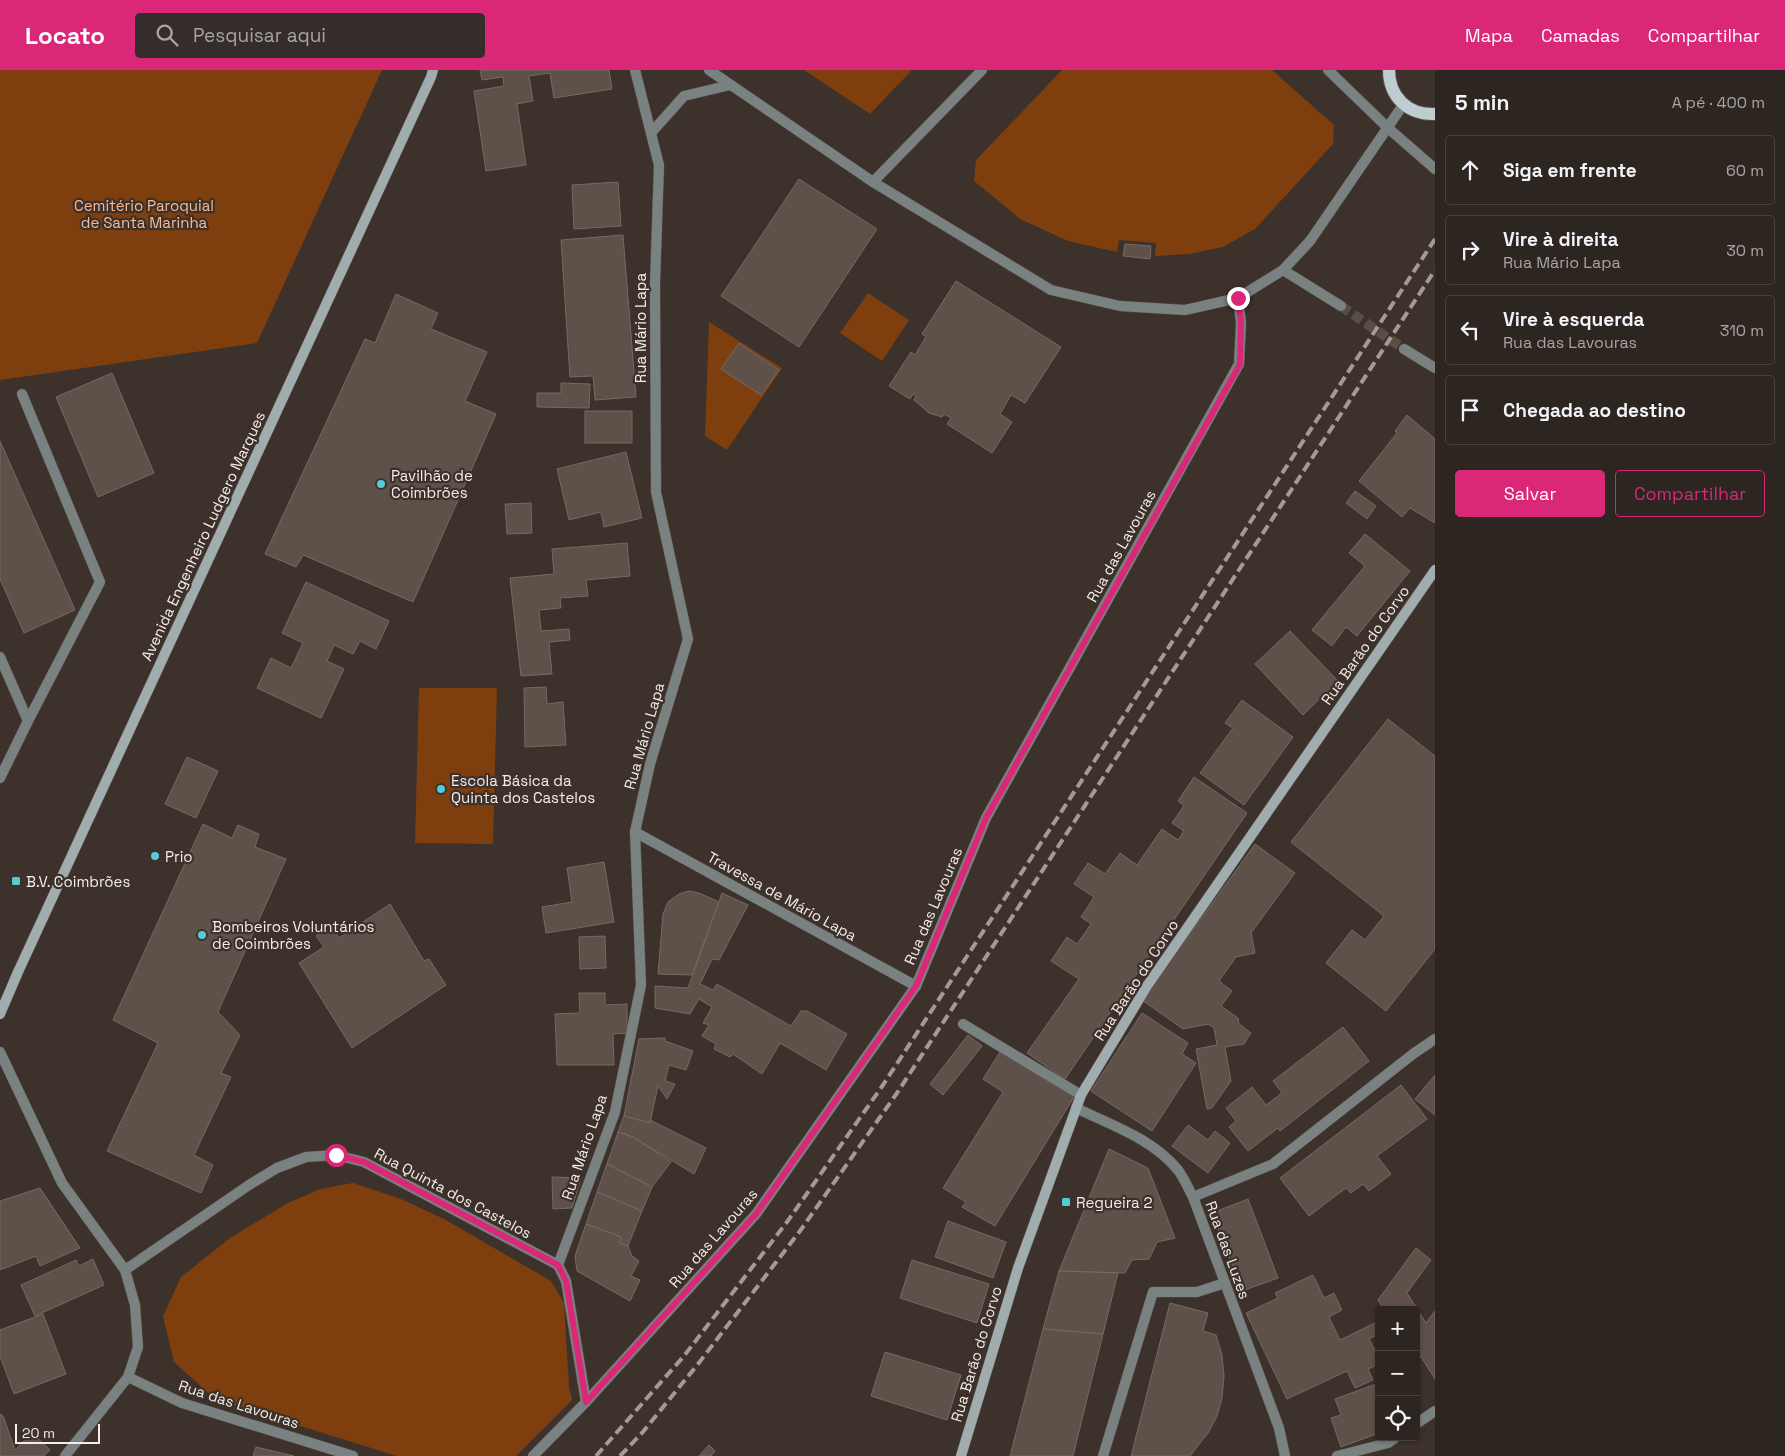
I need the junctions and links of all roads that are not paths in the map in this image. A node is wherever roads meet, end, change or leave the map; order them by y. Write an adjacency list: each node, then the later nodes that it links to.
1 (433, 70): 26 (main road, Avenida Engenheiro Ludgero Marques)
2 (635, 70): 11 (street, Rua Mário Lapa)
3 (709, 70): 7 (street)
4 (982, 70): 13 (street)
5 (1328, 70): 10 (street)
6 (1389, 70): 8 (main road)
7 (730, 85): 11 (street); 13 (street)
8 (1403, 105): 9 (main road); 10 (street)
9 (1435, 114)
10 (1388, 128): 12 (street); 14 (street)
11 (651, 133): 24 (street, Rua Mário Lapa)
12 (1435, 169)
13 (873, 182): 15 (street)
14 (1283, 270): 15 (street); 16 (street)
15 (1238, 298): 25 (street, Rua das Lavouras)
16 (1341, 306)
17 (1404, 349): 18 (street)
18 (1435, 368)
19 (22, 394): 22 (street)
20 (1435, 570): 30 (main road, Rua Barão do Corvo)
21 (0, 657): 22 (street)
22 (28, 721): 23 (street)
23 (0, 778)
24 (635, 832): 25 (street, Travessa de Mário Lapa); 33 (street, Rua Mário Lapa)
25 (916, 986): 37 (street, Rua das Lavouras)
26 (0, 1014)
27 (963, 1024): 30 (street)
28 (1435, 1039): 32 (street)
29 (0, 1052): 34 (street)
30 (1081, 1095): 31 (main road, Rua Barão do Corvo)
31 (1076, 1108): 32 (street, Rua das Luzes); 44 (main road, Rua Barão do Corvo)
32 (1193, 1197): 35 (street, Rua das Luzes)
33 (558, 1265): 34 (street, Rua Quinta dos Castelos); 37 (street)
34 (125, 1270): 36 (street)
35 (1225, 1283): 45 (street); 46 (street, Rua das Luzes)
36 (128, 1377): 41 (street); 42 (street, Rua das Lavouras)
37 (586, 1402): 43 (street, Rua das Lavouras)
38 (1435, 1411): 39 (street)
39 (1420, 1421)
40 (1391, 1441): 47 (street)
41 (65, 1456)
42 (353, 1456)
43 (533, 1456)
44 (961, 1456)
45 (1103, 1456)
46 (1285, 1456)
47 (1337, 1456)

